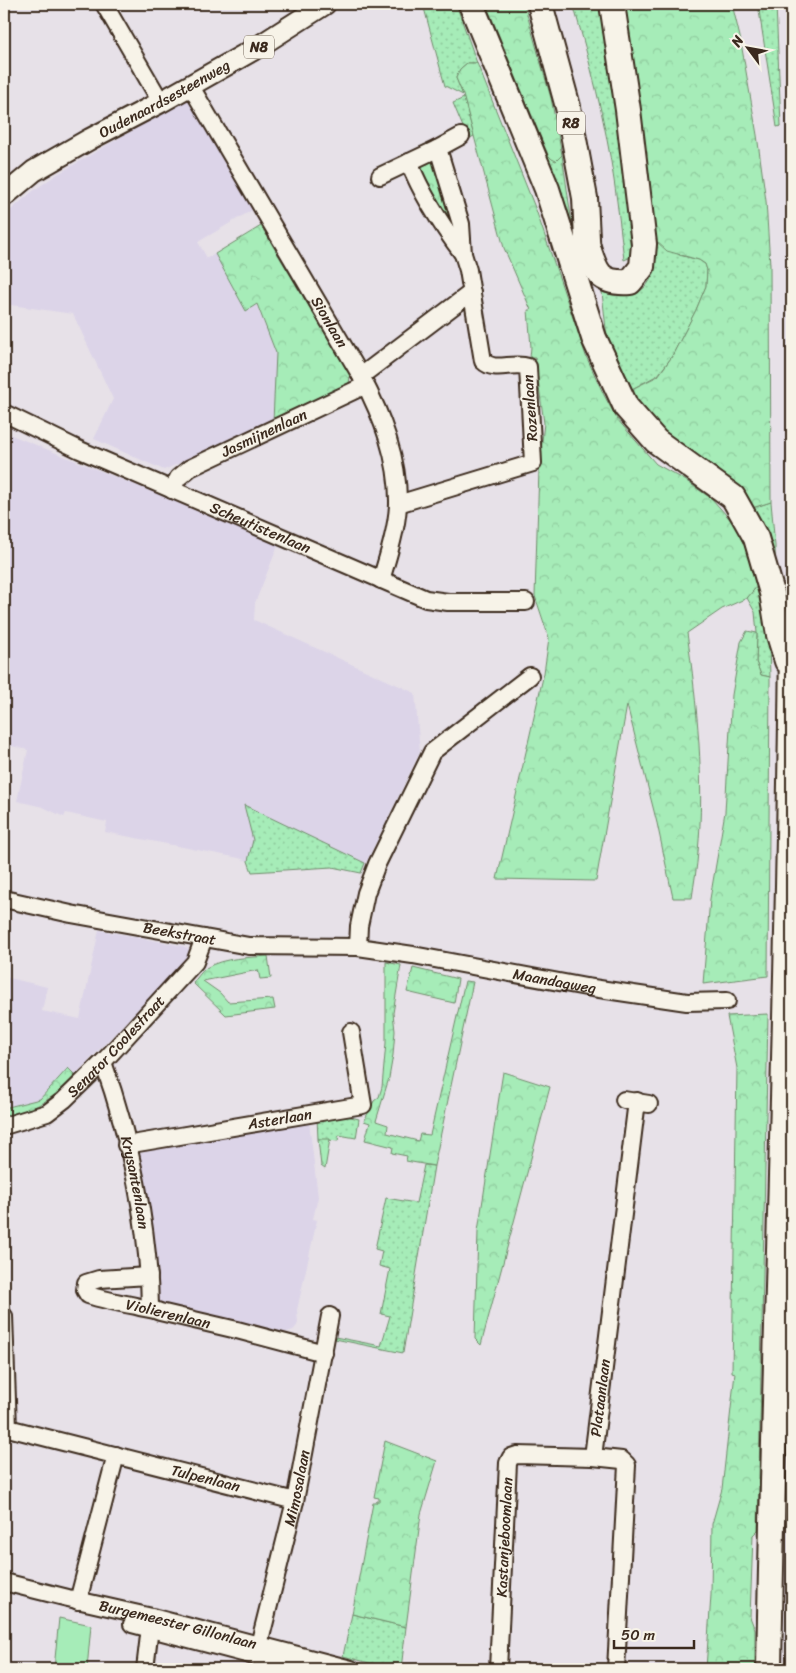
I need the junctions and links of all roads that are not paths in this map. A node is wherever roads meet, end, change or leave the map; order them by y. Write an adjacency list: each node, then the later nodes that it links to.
1 (104, 4): 7 (street)
2 (325, 4): 6 (main road, Oudenaardsesteenweg / N8)
3 (471, 4): 16 (highway)
4 (540, 4): 13 (highway, R8)
5 (612, 4): 13 (highway)
6 (190, 85): 7 (main road, Oudenaardsesteenweg / N8); 17 (street, Sionlaan)
7 (161, 102): 12 (main road, Oudenaardsesteenweg / N8)
8 (462, 136): 9 (street)
9 (437, 149): 10 (street); 14 (street, Rozenlaan)
10 (409, 162): 11 (street); 14 (street, Rozenlaan)
11 (380, 176)
12 (4, 196)
13 (587, 244): 16 (highway)
14 (463, 254): 15 (street, Rozenlaan)
15 (472, 292): 17 (street, Jasmijnenlaan); 20 (street, Rozenlaan)
16 (594, 338): 24 (highway)
17 (363, 381): 19 (street, Jasmijnenlaan); 20 (street, Sionlaan)
18 (4, 413): 19 (street, Scheutistenlaan)
19 (172, 490): 21 (street, Scheutistenlaan)
20 (398, 504): 21 (street, Sionlaan)
21 (381, 580): 22 (street, Scheutistenlaan)
22 (526, 602)
23 (792, 638): 24 (highway)
24 (792, 675): 56 (highway)
25 (530, 676): 28 (street)
26 (4, 899): 27 (street, Beekstraat)
27 (204, 938): 28 (street, Beekstraat); 32 (street, Senator Coolestraat)
28 (358, 947): 29 (street, Beekstraat)
29 (381, 950): 30 (street, Maandagweg)
30 (727, 1001)
31 (351, 1032): 35 (street, Asterlaan)
32 (103, 1062): 34 (street, Senator Coolestraat); 35 (street, Krysantenlaan)
33 (636, 1101): 44 (street, Plataanlaan)
34 (4, 1126)
35 (126, 1145): 36 (street, Krysantenlaan)
36 (149, 1276): 37 (street, Krysantenlaan); 37 (street, Violierenlaan)
37 (150, 1307): 40 (street, Violierenlaan)
38 (4, 1316): 41 (street)
39 (330, 1316): 40 (street, Mimosalaan)
40 (324, 1353): 45 (street, Mimosalaan)
41 (6, 1402): 42 (street)
42 (6, 1428): 43 (street, Tulpenlaan)
43 (116, 1455): 45 (street, Tulpenlaan); 48 (street)
44 (593, 1457): 54 (street, Kastanjeboomlaan); 55 (street, Plataanlaan)
45 (295, 1501): 50 (street, Mimosalaan)
46 (4, 1582): 48 (street, Burgemeester Gillonlaan)
47 (4, 1591): 49 (street, Burgemeester Gillonlaan)
48 (78, 1601): 49 (street, Burgemeester Gillonlaan)
49 (150, 1622): 50 (street, Burgemeester Gillonlaan); 51 (street)
50 (258, 1651): 52 (street, Burgemeester Gillonlaan); 53 (street, Burgemeester Gillonlaan)
51 (145, 1669)
52 (302, 1669)
53 (351, 1669)
54 (498, 1669)
55 (616, 1669)
56 (769, 1669)

